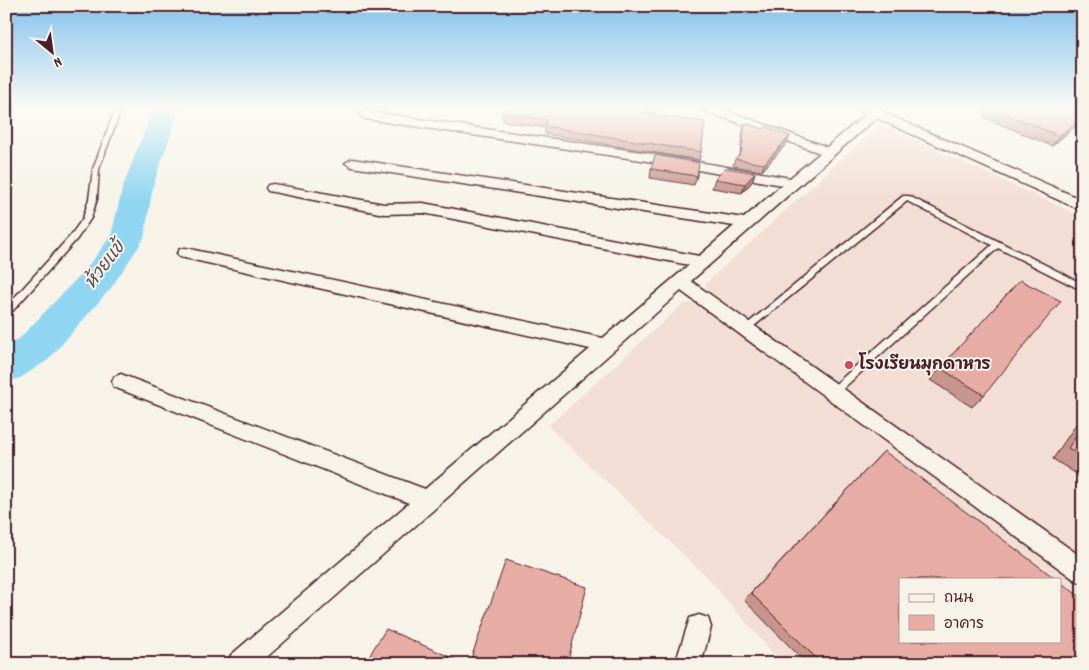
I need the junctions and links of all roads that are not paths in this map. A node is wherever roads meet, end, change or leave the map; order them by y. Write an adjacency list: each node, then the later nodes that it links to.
1 (107, 138): 17 (lane)
2 (522, 138): 8 (street)
3 (793, 138): 6 (street)
4 (843, 138): 6 (street)
5 (938, 138): 10 (street)
6 (829, 152): 8 (street)
7 (352, 163): 11 (street)
8 (794, 183): 11 (street)
9 (273, 188): 14 (street)
10 (1083, 206)
11 (748, 223): 14 (street)
12 (997, 244): 16 (lane); 18 (lane); 21 (lane)
13 (185, 253): 19 (street)
14 (702, 262): 15 (street)
15 (679, 281): 18 (street); 19 (street)
16 (1083, 288)
17 (6, 313)
18 (745, 329): 21 (street)
19 (605, 345): 22 (street)
20 (121, 382): 22 (street)
21 (832, 392): 23 (street)
22 (426, 500): 25 (street)
23 (1083, 572)
24 (699, 627): 26 (street)
25 (240, 664)
26 (688, 664)

